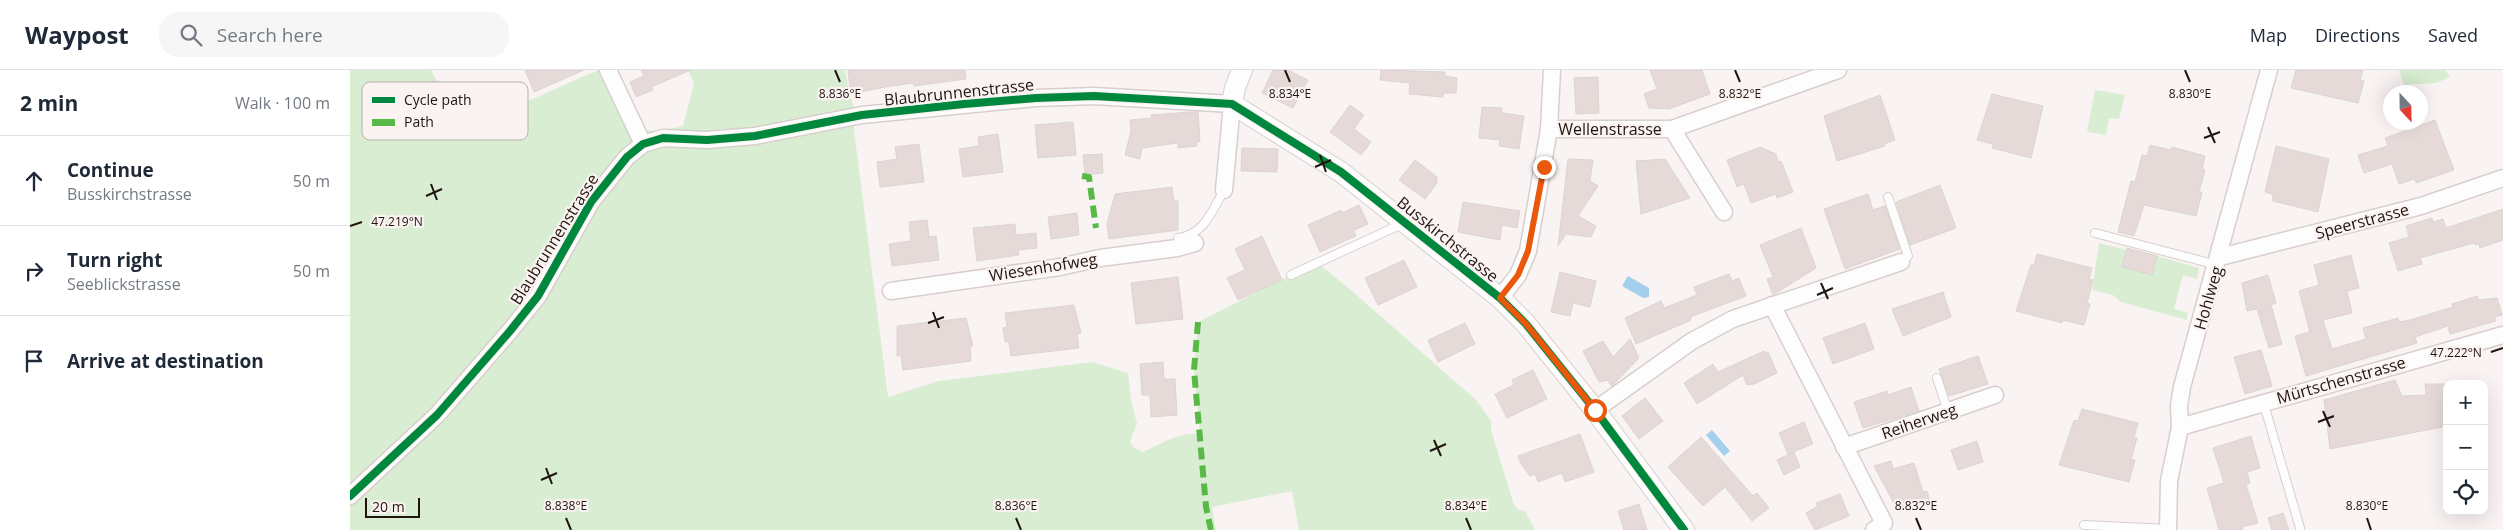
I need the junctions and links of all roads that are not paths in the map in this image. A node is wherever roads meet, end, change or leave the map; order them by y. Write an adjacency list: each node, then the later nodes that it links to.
1 (608, 70): 9 (street)
2 (1242, 70): 6 (street)
3 (1552, 70): 7 (street)
4 (1838, 70): 8 (street, Wellenstrasse)
5 (2269, 70): 18 (street, Hohlweg)
6 (1232, 104): 9 (street, Blaubrunnenstrasse); 11 (street); 14 (street, Busskirchstrasse)
7 (1549, 128): 8 (street, Wellenstrasse); 22 (street)
8 (1672, 129): 13 (street, Wellenstrasse)
9 (643, 144): 32 (street, Blaubrunnenstrasse)
10 (2503, 178): 18 (street, Speerstrasse)
11 (1224, 190): 16 (lane)
12 (1888, 197): 19 (lane)
13 (1724, 212)
14 (1406, 222): 20 (lane); 22 (street, Busskirchstrasse)
15 (2095, 233): 18 (lane)
16 (1178, 238)
17 (1195, 243): 21 (street, Wiesenhofweg)
18 (2219, 261): 30 (street, Hohlweg)
19 (1901, 262): 23 (street)
20 (1291, 275)
21 (891, 291)
22 (1500, 298): 28 (street, Busskirchstrasse)
23 (1772, 305): 28 (street); 31 (street)
24 (2503, 335): 27 (street, Mürtschenstrasse)
25 (1937, 378): 29 (lane)
26 (1994, 395): 29 (street, Reiherweg)
27 (2263, 402): 30 (street, Mürtschenstrasse); 34 (lane)
28 (1595, 410): 36 (street, Busskirchstrasse)
29 (1948, 412): 31 (street, Reiherweg)
30 (2180, 427): 35 (street, Hohlweg)
31 (1844, 447): 37 (street)
32 (350, 496)
33 (2084, 524): 35 (lane)
34 (2300, 528)
35 (2168, 529)
36 (1684, 530)
37 (1874, 530)

